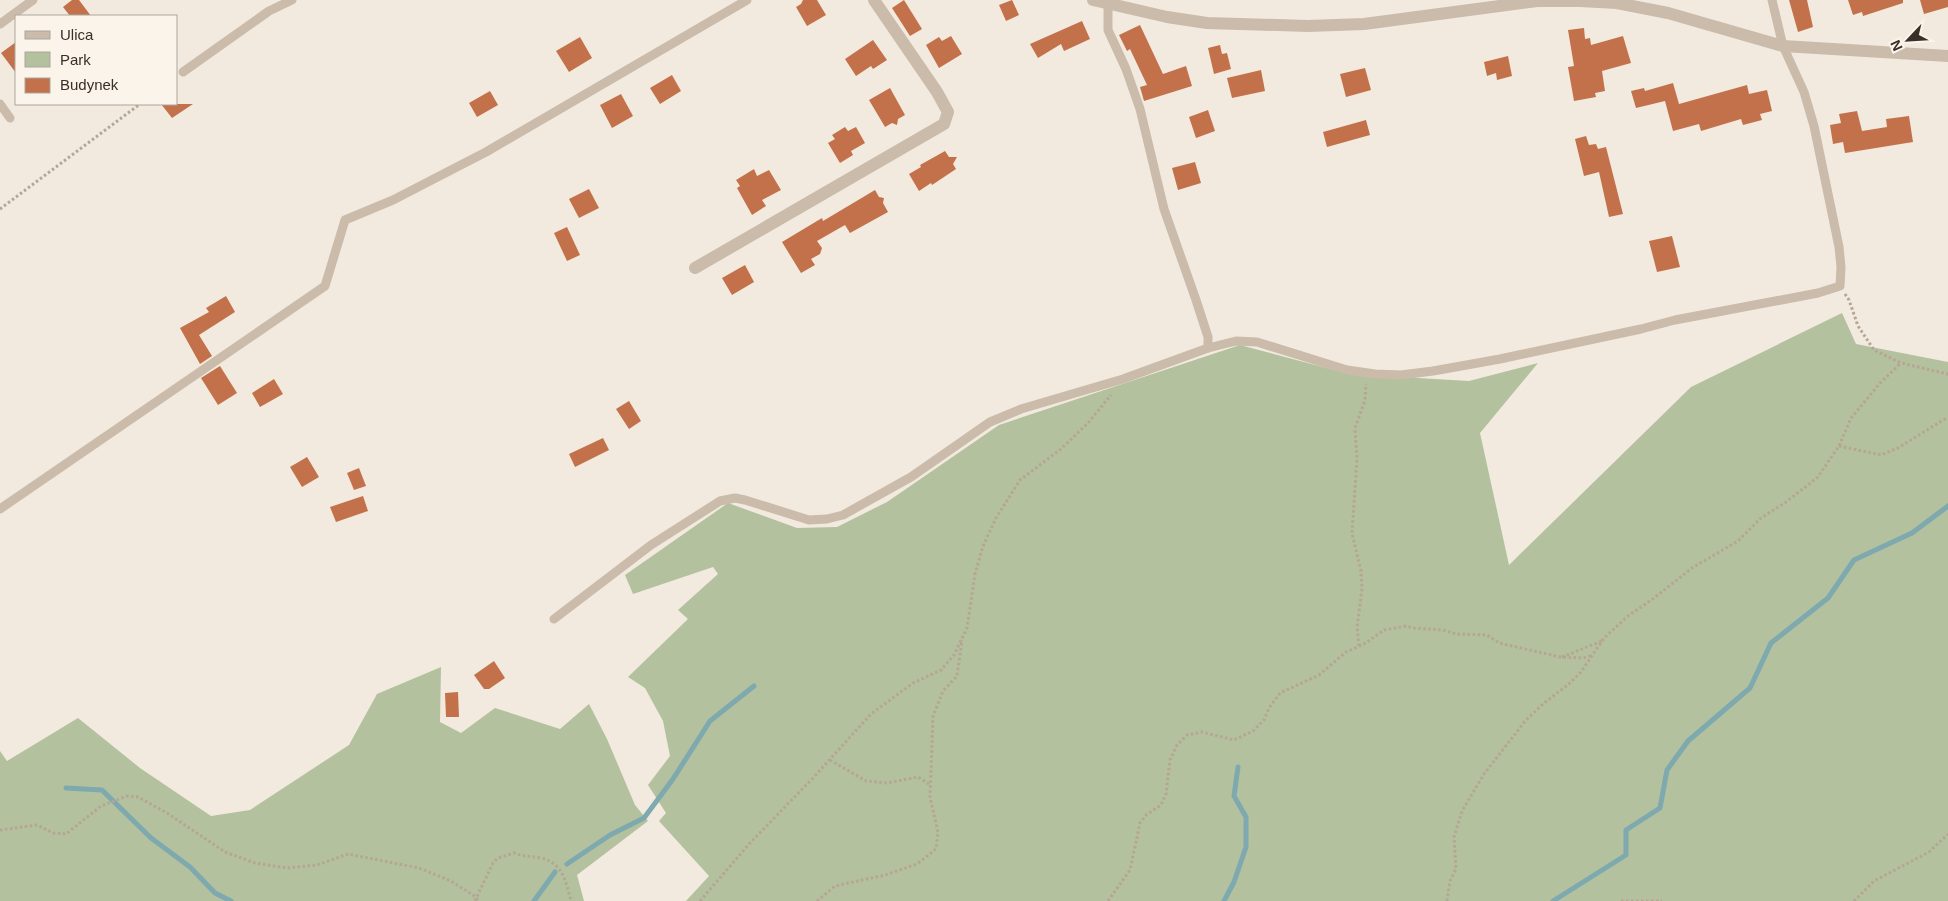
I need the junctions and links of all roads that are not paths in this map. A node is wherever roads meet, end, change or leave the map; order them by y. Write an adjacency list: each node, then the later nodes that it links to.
1 (32, 0): 8 (lane)
2 (292, 0): 11 (lane)
3 (747, 0): 16 (lane)
4 (874, 0): 14 (street)
5 (1093, 0): 7 (street)
6 (1772, 0): 9 (lane)
7 (1108, 3): 9 (street); 15 (lane)
8 (0, 24)
9 (1783, 46): 10 (street); 15 (lane)
10 (1948, 56)
11 (182, 72)
12 (0, 104): 13 (lane)
13 (10, 118)
14 (695, 268)
15 (1208, 348): 17 (lane)
16 (0, 510)
17 (554, 620)

